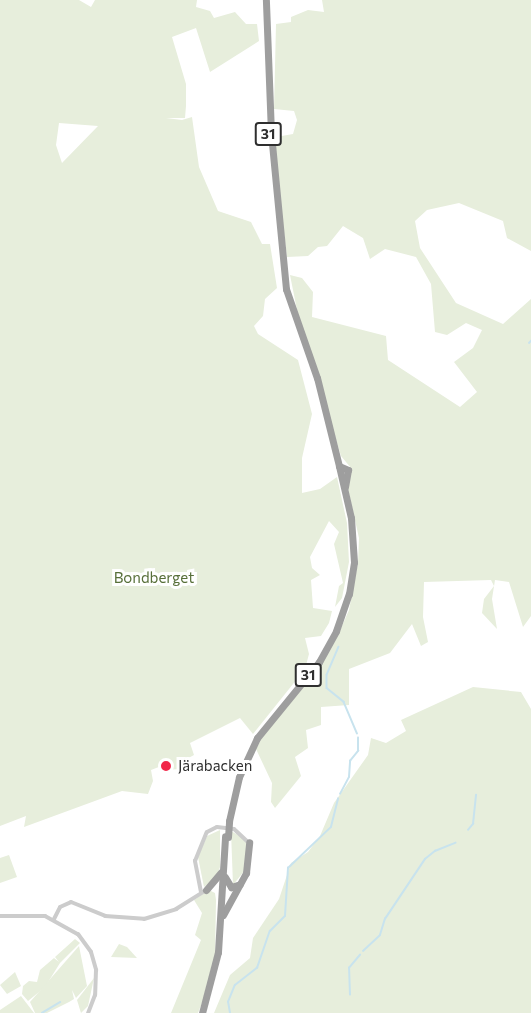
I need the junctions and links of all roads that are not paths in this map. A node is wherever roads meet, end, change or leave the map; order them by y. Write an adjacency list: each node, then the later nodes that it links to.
1 (265, 0): 2 (highway, 31); 2 (highway, 31)
2 (228, 820): 3 (highway, 31, bridge)
3 (226, 836): 5 (highway, 31); 6 (highway, 31)
4 (249, 843): 7 (highway); 8 (street)
5 (223, 868): 8 (highway); 9 (highway, 31)
6 (225, 877): 7 (highway); 10 (highway, 31)
7 (240, 885): 10 (highway)
8 (205, 890): 9 (highway); 12 (street)
9 (222, 898): 14 (highway, 31)
10 (223, 915): 14 (highway, 31)
11 (0, 916): 12 (street)
12 (54, 919): 13 (street)
13 (88, 1013)
14 (203, 1013)

